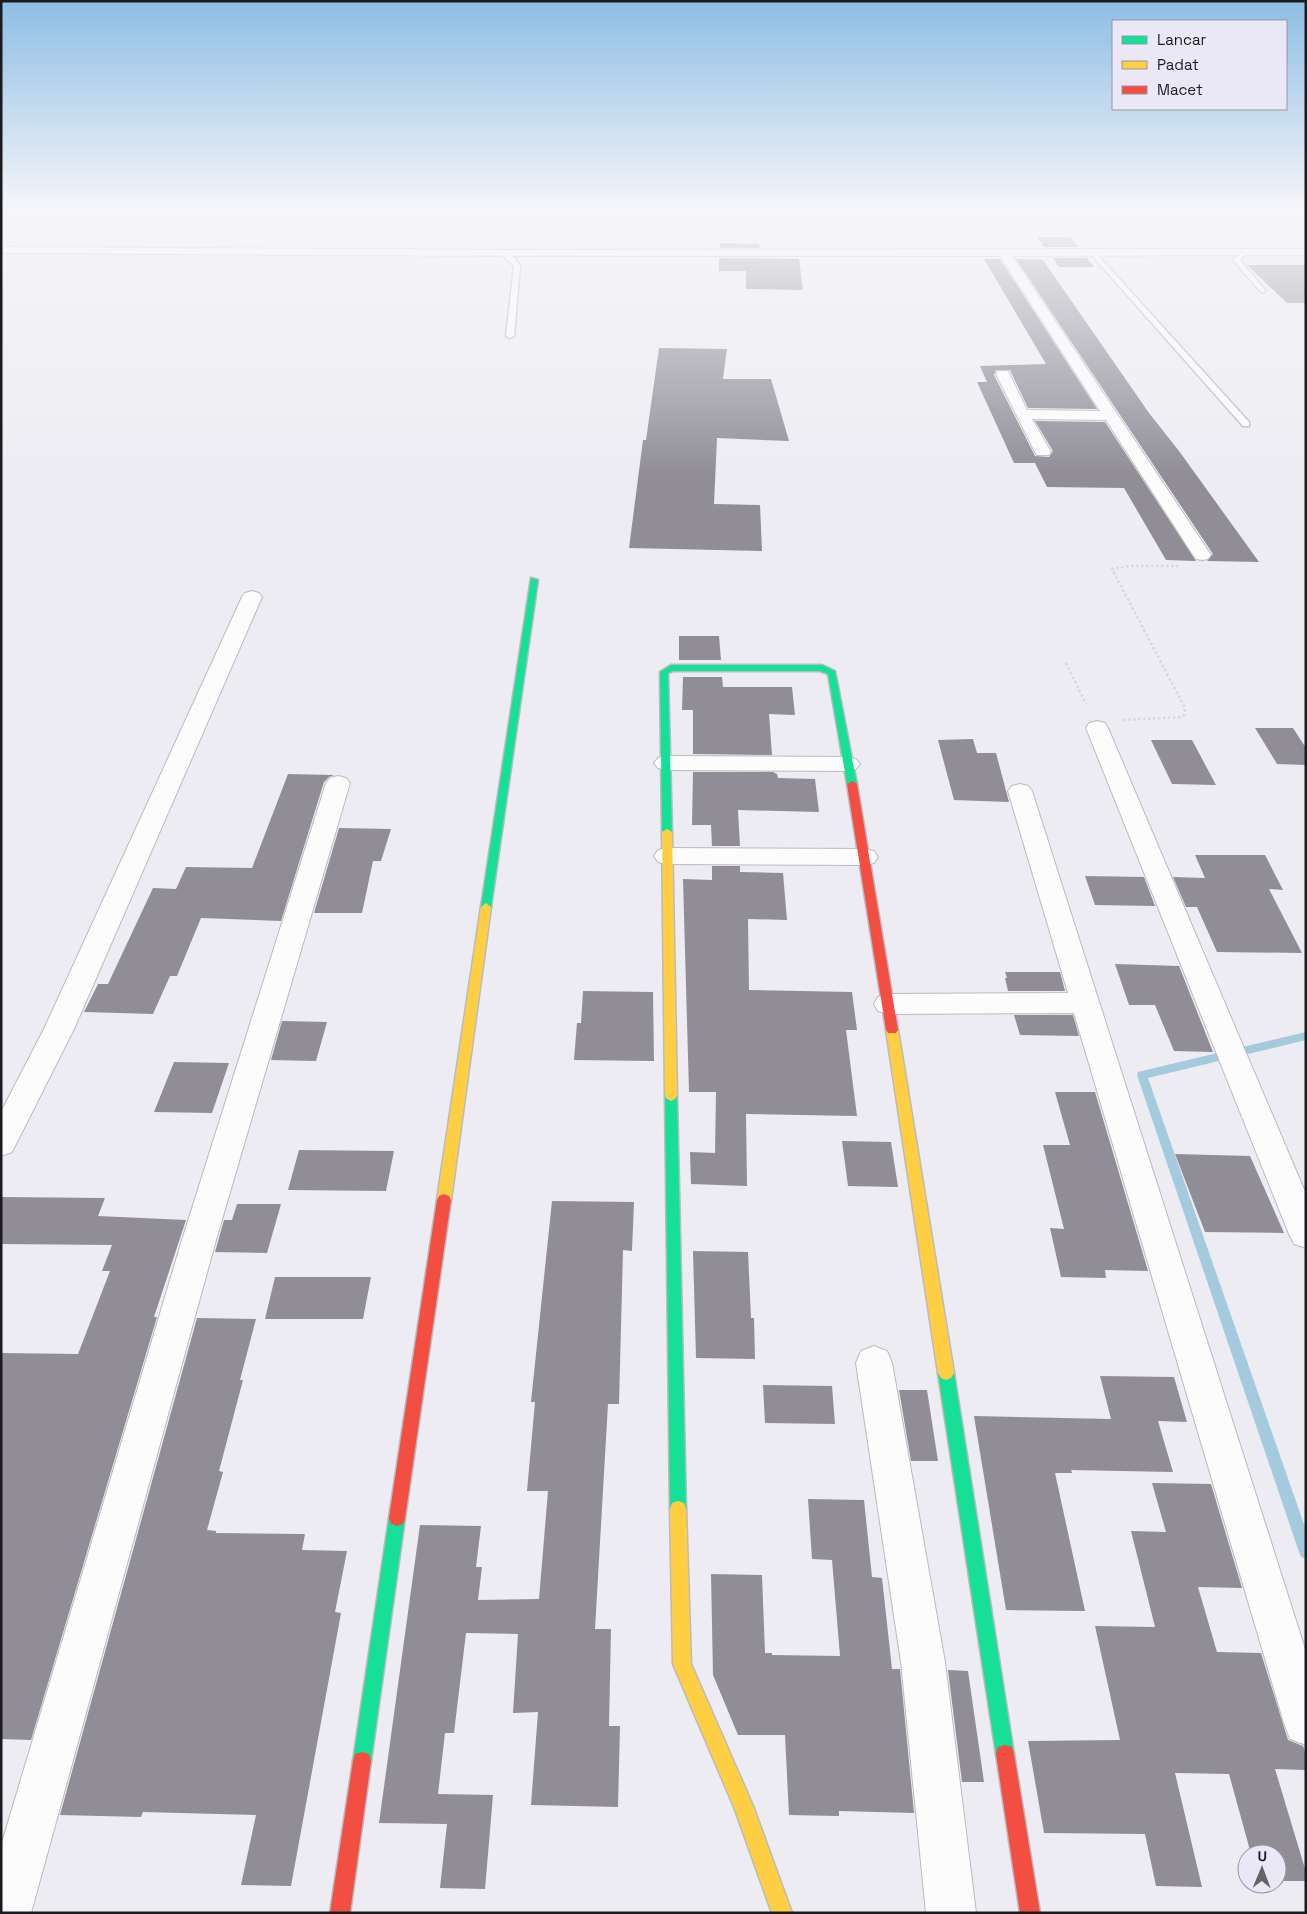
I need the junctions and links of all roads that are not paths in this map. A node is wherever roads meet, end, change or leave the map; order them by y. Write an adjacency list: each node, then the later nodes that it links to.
1 (514, 298): 4 (lane)
2 (1034, 298): 7 (street)
3 (1133, 298): 8 (lane)
4 (510, 336)
5 (1003, 374): 6 (street)
6 (1022, 414): 7 (street); 9 (street)
7 (1111, 416): 10 (street)
8 (1246, 424)
9 (1043, 452)
10 (1202, 556)
11 (534, 580): 27 (street)
12 (252, 597): 22 (street)
13 (1097, 728): 23 (street)
14 (666, 763): 15 (street); 15 (street); 18 (street)
15 (848, 764): 19 (street)
16 (338, 783): 26 (street)
17 (1020, 791): 20 (street)
18 (667, 856): 19 (street); 28 (street)
19 (865, 857): 21 (street)
20 (1084, 1003): 21 (street); 25 (street)
21 (888, 1004): 30 (street)
22 (1, 1143)
23 (1306, 1234)
24 (874, 1363): 29 (street)
25 (1306, 1723)
26 (6, 1913)
27 (340, 1913)
28 (782, 1913)
29 (951, 1913)
30 (1030, 1913)

